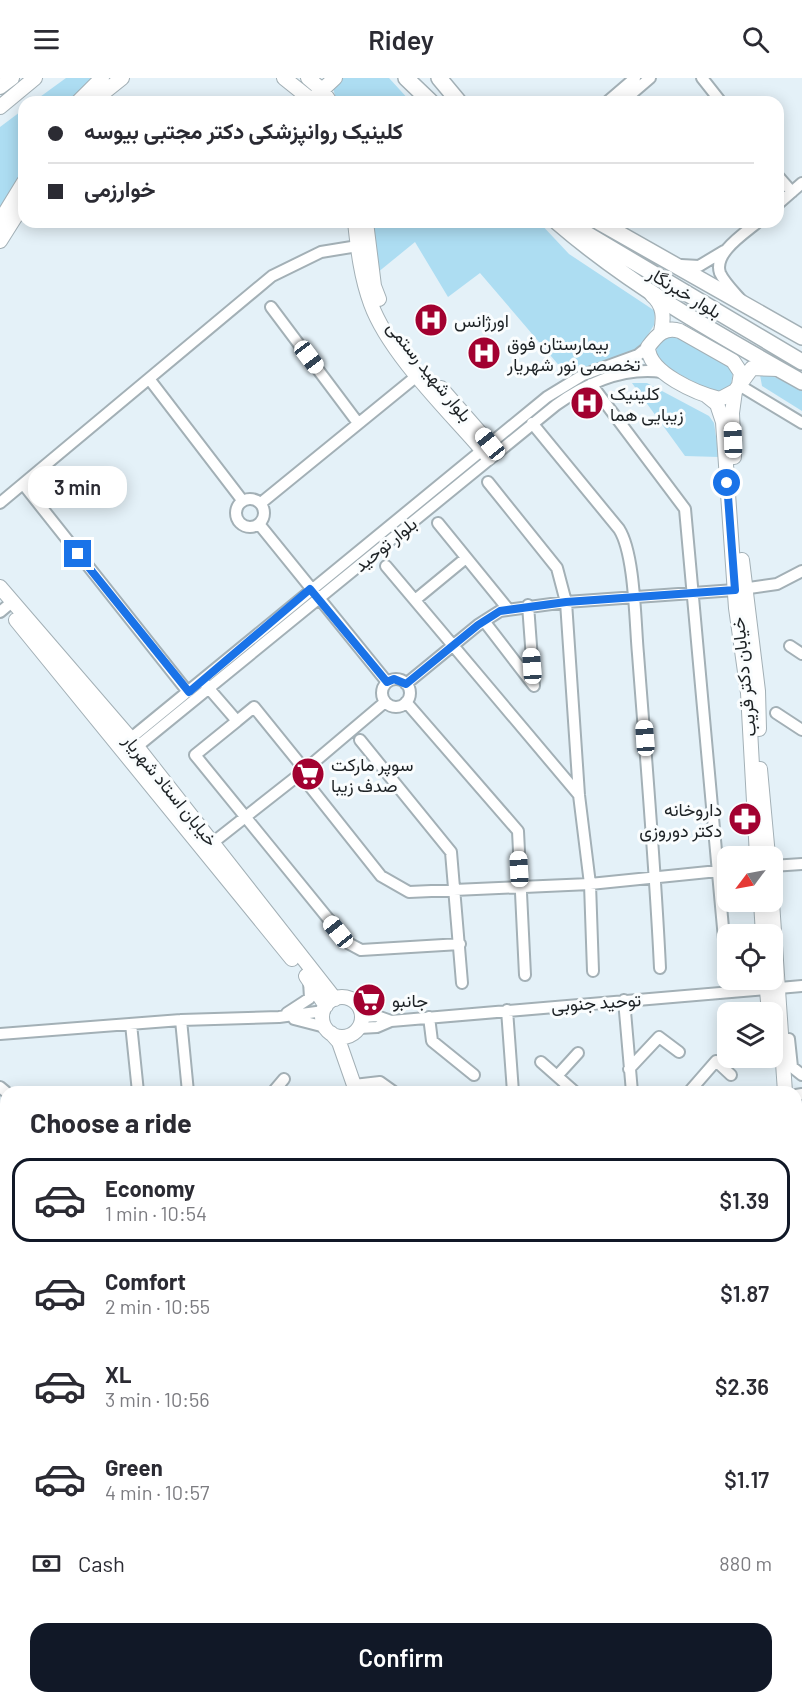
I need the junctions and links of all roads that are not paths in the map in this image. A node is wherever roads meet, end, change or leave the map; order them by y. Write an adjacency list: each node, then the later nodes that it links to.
1 (12, 78): 13 (main road)
2 (35, 78): 23 (main road)
3 (102, 78): 15 (main road)
4 (122, 78): 16 (main road)
5 (284, 78): 14 (main road)
6 (335, 78): 14 (main road)
7 (406, 78): 17 (highway)
8 (417, 78): 18 (highway)
9 (635, 78): 20 (street)
10 (650, 78): 21 (street)
11 (702, 78): 22 (street)
12 (441, 80): 19 (highway)
13 (0, 87)
14 (314, 90)
15 (84, 96)
16 (100, 96)
17 (426, 96)
18 (429, 96)
19 (454, 96)
20 (614, 96)
21 (629, 96)
22 (716, 96)
23 (0, 107)
24 (784, 183): 27 (street)
25 (802, 183): 27 (street)
26 (18, 192): 30 (main road)
27 (792, 192): 28 (street)
28 (784, 199)
29 (18, 212): 37 (main road)
30 (0, 221)
31 (357, 228): 38 (main road, بلوار شهید رستمی)
32 (365, 228): 38 (main road, بلوار شهید رستمی)
33 (564, 228): 41 (highway)
34 (577, 228): 47 (highway, بلوار خبرنگار)
35 (609, 228): 40 (highway, بلوار خبرنگار)
36 (751, 228): 39 (street)
37 (0, 241)
38 (363, 245): 50 (main road, بلوار شهید رستمی); 51 (street); 59 (main road, بلوار شهید رستمی)
39 (729, 248): 40 (street); 42 (street)
40 (667, 262): 42 (highway, بلوار خبرنگار)
41 (638, 285): 44 (main road); 48 (highway)
42 (747, 307): 45 (highway, بلوار خبرنگار)
43 (271, 308): 56 (street)
44 (661, 332): 46 (main road); 54 (main road)
45 (802, 337)
46 (648, 346): 49 (main road); 59 (street, بلوار توحید)
47 (802, 362)
48 (778, 369): 52 (highway); 54 (main road)
49 (662, 372): 53 (street, بلوار توحید); 55 (main road)
50 (418, 375): 56 (street); 59 (main road, بلوار شهید رستمی)
51 (150, 380): 61 (street); 62 (street)
52 (802, 382)
53 (591, 384): 57 (street, بلوار توحید); 73 (street)
54 (737, 388): 55 (main road); 58 (street); 72 (main road, خیابان دکتر قریب)
55 (707, 396): 72 (main road, خیابان دکتر قریب)
56 (358, 423): 64 (street)
57 (532, 423): 59 (street, بلوار توحید); 75 (street)
58 (802, 423)
59 (486, 446): 71 (street, بلوار توحید); 74 (street, بلوار توحید)
60 (488, 482): 77 (street)
61 (23, 484): 63 (street); 88 (street)
62 (243, 500): 64 (street); 66 (street)
63 (0, 503)
64 (261, 503): 66 (street)
65 (438, 523): 67 (street)
66 (259, 524): 71 (street)
67 (466, 558): 76 (street); 80 (street)
68 (386, 566): 76 (street)
69 (801, 573): 72 (street)
70 (0, 586): 78 (main road, خیابان استاد شهریار)
71 (310, 589): 74 (street); 86 (street, بلوار توحید)
72 (740, 590): 73 (street); 100 (main road, خیابان دکتر قریب); 101 (main road, خیابان دکتر قریب)
73 (694, 594): 75 (street); 99 (street)
74 (318, 599): 85 (street); 86 (street, بلوار توحید)
75 (633, 599): 77 (street); 106 (street)
76 (416, 600): 82 (street)
77 (566, 602): 79 (street); 97 (street)
78 (5, 605): 95 (main road, خیابان استاد شهریار)
79 (528, 605): 80 (street); 81 (street)
80 (508, 609): 81 (street)
81 (484, 621): 82 (street)
82 (454, 646): 87 (street); 97 (street)
83 (790, 646): 84 (street)
84 (802, 654)
85 (387, 682): 87 (street); 89 (street)
86 (206, 684): 88 (street, بلوار توحید); 92 (street); 95 (street, بلوار توحید)
87 (406, 684): 90 (street)
88 (189, 692): 95 (street, بلوار توحید)
89 (385, 702): 90 (street); 96 (street)
90 (406, 702): 108 (street)
91 (776, 713): 93 (street)
92 (237, 721): 96 (street); 98 (street)
93 (802, 730)
94 (360, 740): 109 (street)
95 (128, 747): 102 (main road, خیابان استاد شهریار)
96 (303, 772): 98 (street); 109 (street)
97 (579, 795): 107 (street)
98 (245, 818): 102 (street); 110 (street)
99 (720, 846)
100 (756, 846)
101 (767, 846)
102 (213, 852): 114 (main road, خیابان استاد شهریار); 121 (main road, خیابان استاد شهریار)
103 (802, 864): 104 (street)
104 (783, 865)
105 (717, 871): 106 (street)
106 (656, 877): 107 (street); 111 (street)
107 (590, 884): 108 (street); 112 (street)
108 (520, 888): 109 (street); 113 (street)
109 (457, 891): 110 (street)
110 (460, 944): 115 (street)
111 (660, 968)
112 (593, 971)
113 (525, 975)
114 (308, 979): 121 (main road, خیابان استاد شهریار); 123 (street)
115 (462, 983)
116 (783, 985): 117 (street, توحید جنوبی)
117 (802, 986)
118 (721, 990): 120 (street, توحید جنوبی)
119 (771, 990): 153 (main road)
120 (624, 1000): 122 (street, توحید جنوبی); 135 (street)
121 (328, 1005): 123 (street); 126 (main road); 128 (main road)
122 (507, 1010): 124 (street, توحید جنوبی); 148 (street)
123 (279, 1017): 125 (street); 128 (street)
124 (429, 1017): 126 (street, توحید جنوبی); 136 (street)
125 (181, 1020): 127 (street); 142 (street)
126 (361, 1023): 128 (main road); 145 (main road)
127 (131, 1024): 129 (street); 141 (street)
128 (328, 1030): 144 (main road)
129 (0, 1034)
130 (789, 1039): 138 (street)
131 (679, 1052): 135 (street)
132 (578, 1053): 139 (street)
133 (541, 1062): 139 (street)
134 (774, 1068): 152 (main road)
135 (629, 1069): 150 (street)
136 (474, 1075)
137 (731, 1075): 151 (street)
138 (802, 1075)
139 (557, 1076): 149 (street)
140 (284, 1079): 143 (street)
141 (137, 1086)
142 (187, 1086)
143 (278, 1086)
144 (353, 1086)
145 (354, 1086)
146 (365, 1086): 147 (street)
147 (386, 1086)
148 (513, 1086)
149 (566, 1086)
150 (631, 1086)
151 (694, 1086)
152 (776, 1086)
153 (784, 1086)

